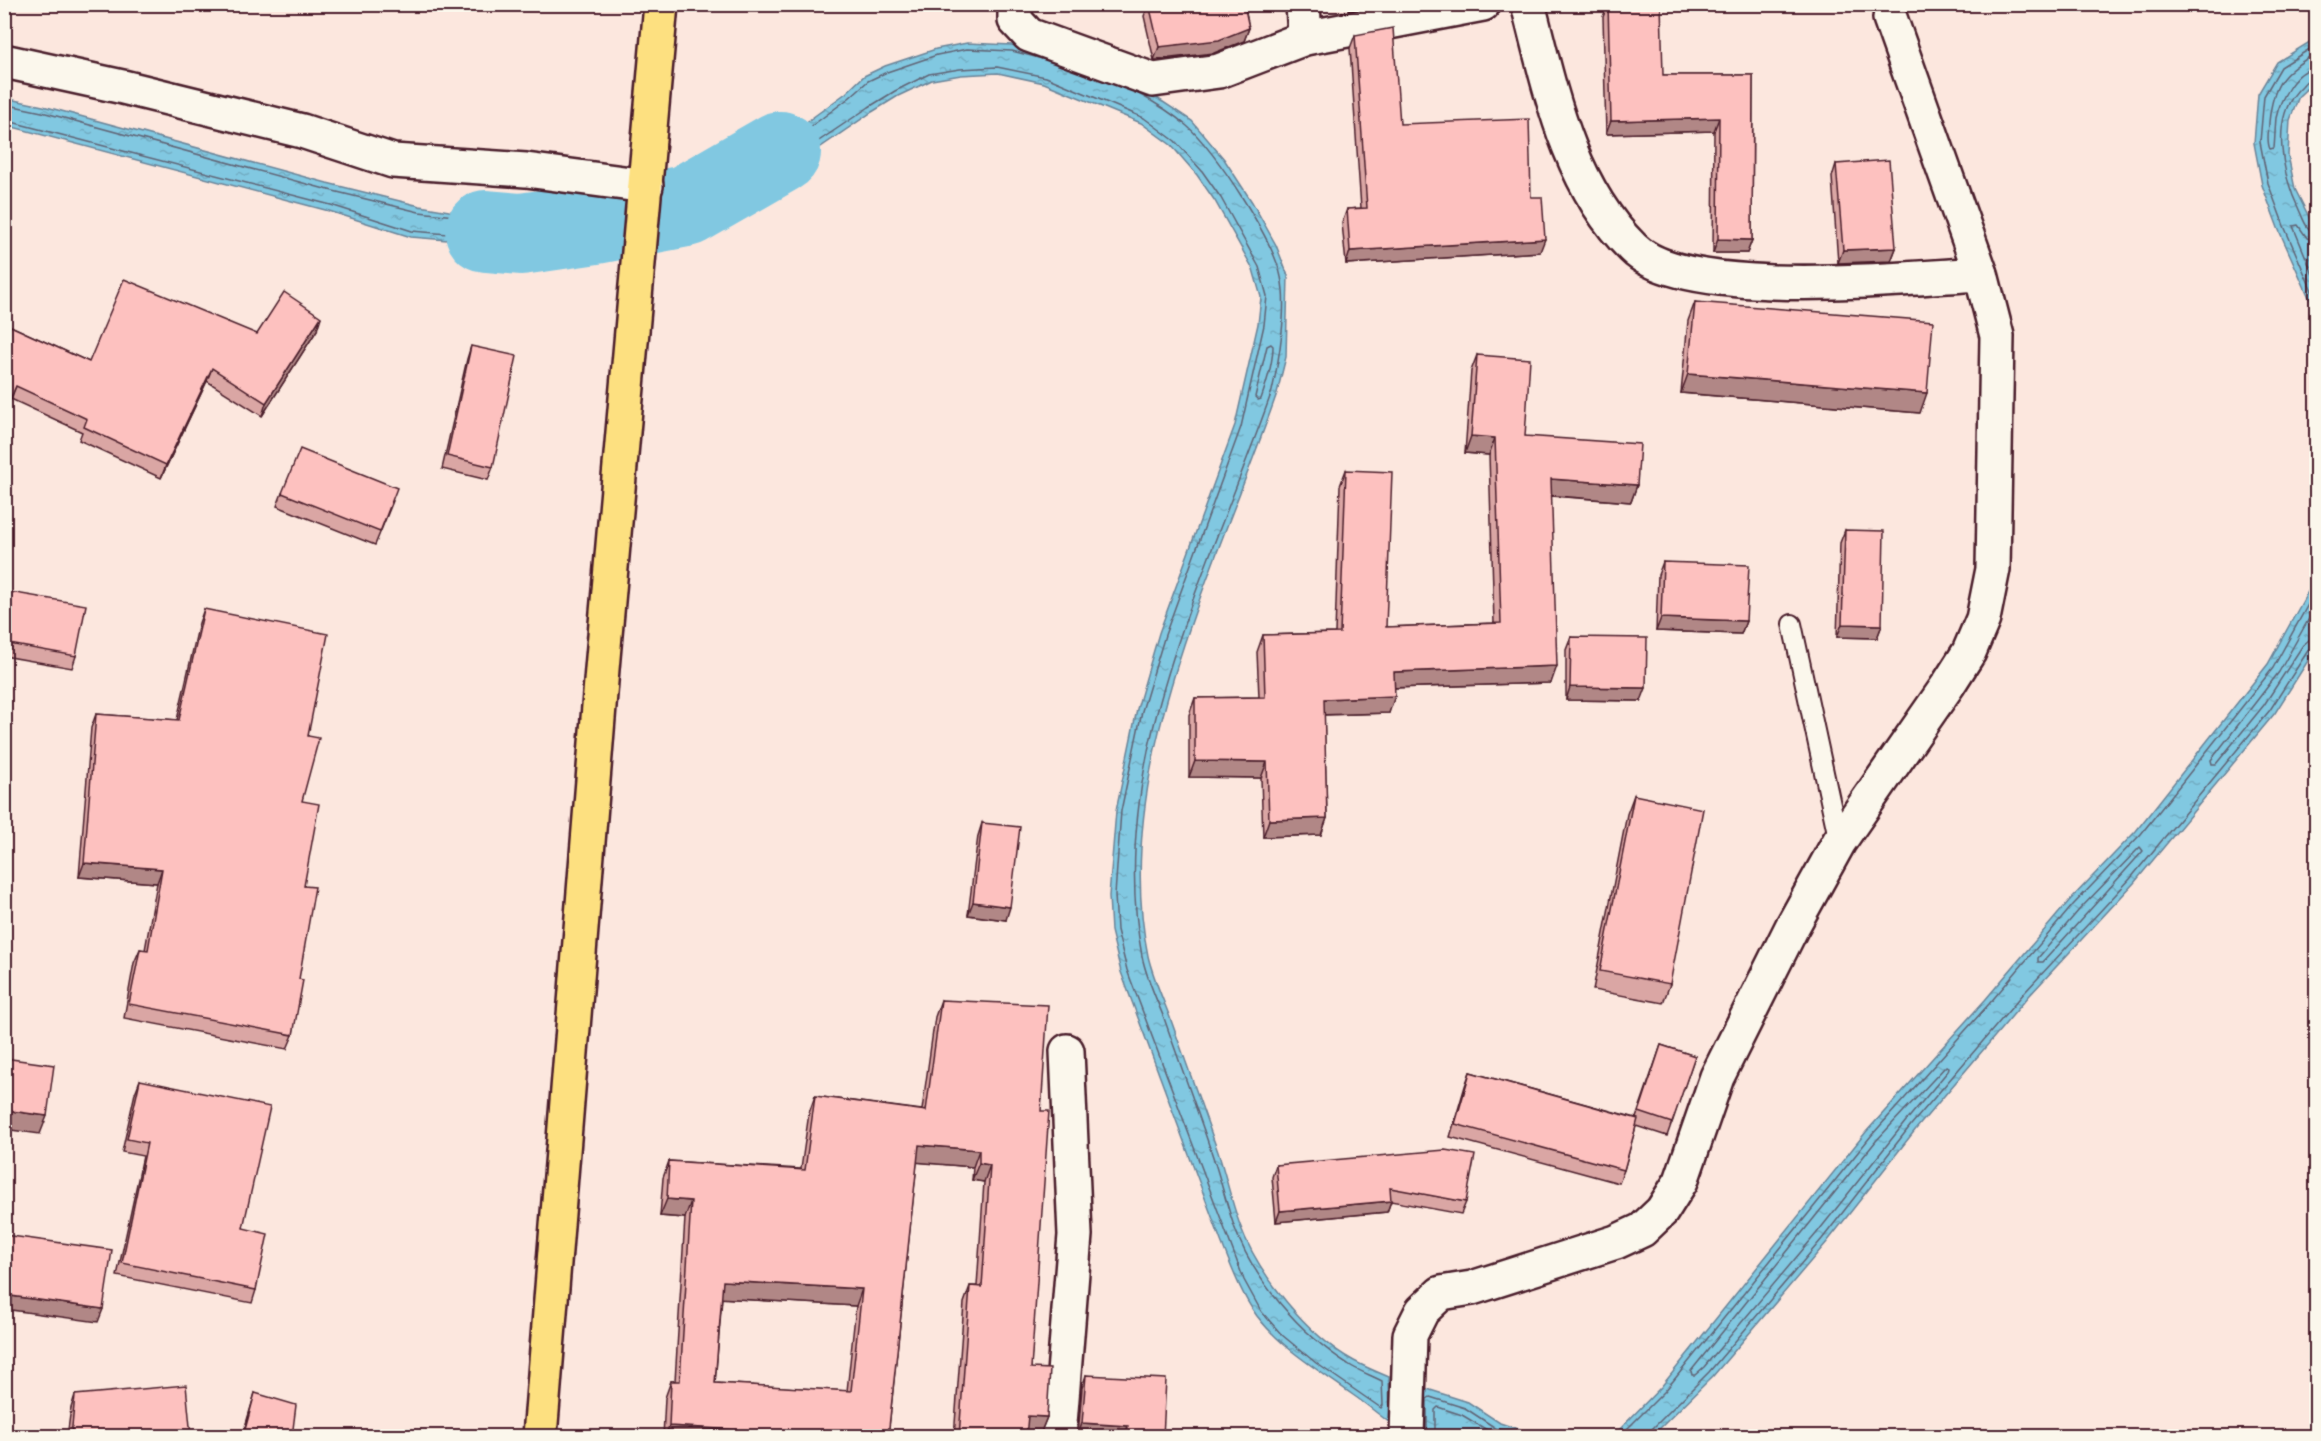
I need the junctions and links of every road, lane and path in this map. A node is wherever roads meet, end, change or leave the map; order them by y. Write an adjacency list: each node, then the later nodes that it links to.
1 (661, 4): 9 (main road)
2 (1016, 4): 7 (street)
3 (1303, 4): 7 (street)
4 (1483, 4): 7 (street)
5 (1528, 4): 10 (street)
6 (1886, 11): 10 (street)
7 (1305, 38)
8 (4, 61): 9 (street)
9 (646, 186): 14 (main road)
10 (1981, 274): 12 (street)
11 (1792, 624): 12 (lane)
12 (1839, 842): 16 (street)
13 (1067, 1052): 15 (street)
14 (540, 1437)
15 (1059, 1437)
16 (1407, 1437)

